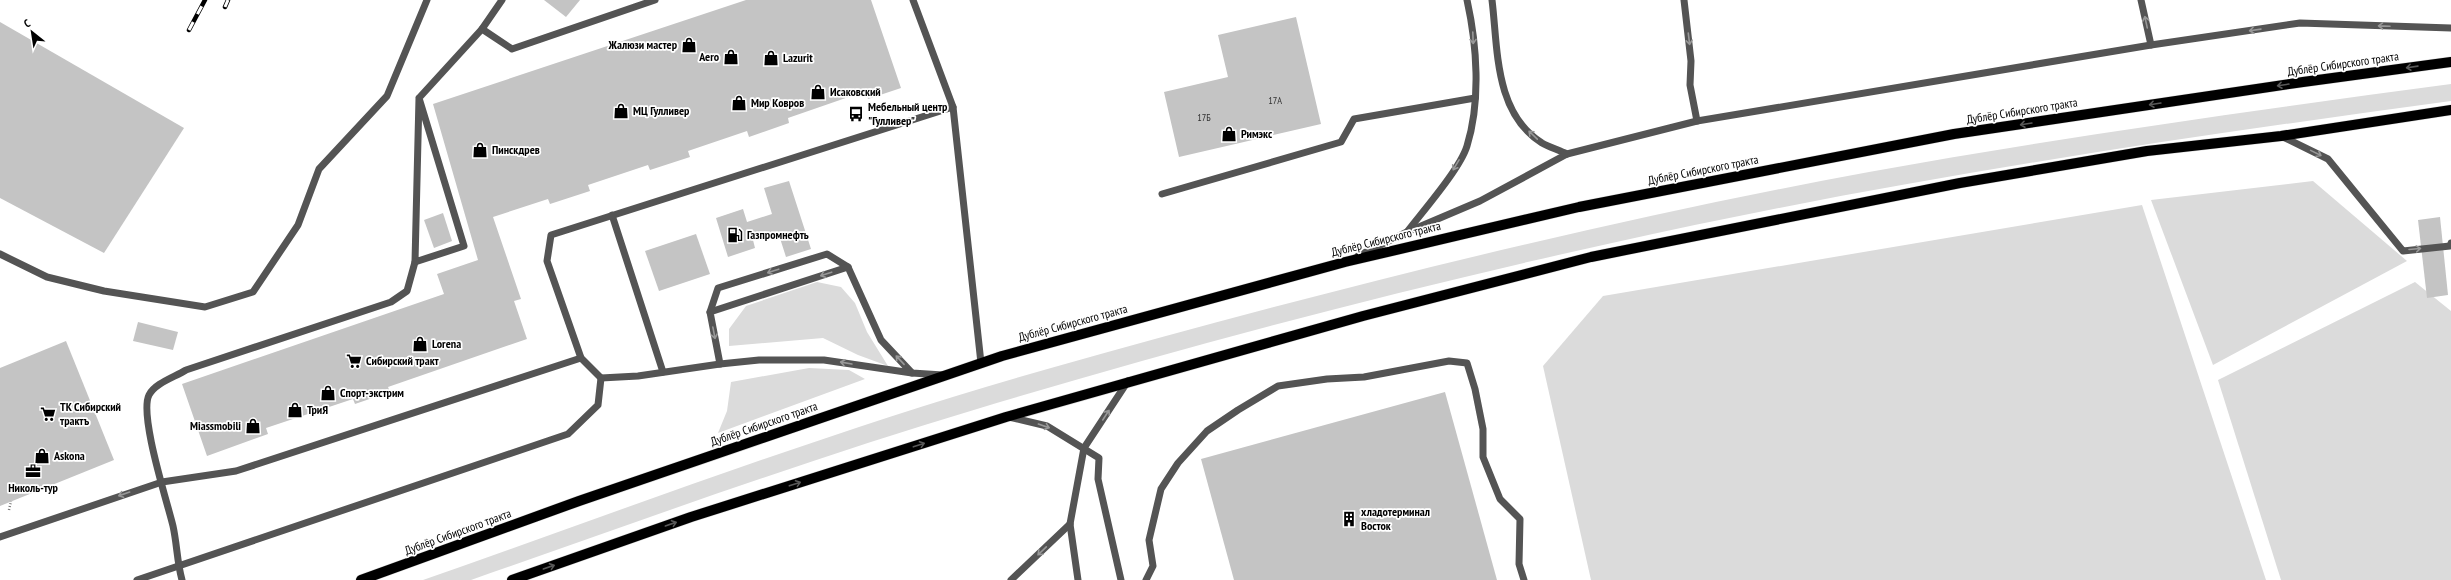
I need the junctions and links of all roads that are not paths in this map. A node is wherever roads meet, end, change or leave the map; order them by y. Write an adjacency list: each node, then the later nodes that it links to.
1 (427, 0): 24 (lane)
2 (502, 0): 10 (lane)
3 (655, 0): 10 (lane)
4 (913, 0): 15 (lane)
5 (1467, 0): 14 (lane, one-way to 14)
6 (1492, 0): 19 (lane, one-way to 6)
7 (1684, 0): 17 (lane, one-way to 17)
8 (2141, 0): 11 (lane, one-way to 8)
9 (2451, 28): 11 (lane, one-way to 11)
10 (482, 29): 13 (lane)
11 (2151, 45): 17 (lane)
12 (2451, 62): 26 (main road, Дублёр Сибирского тракта, one-way to 26)
13 (419, 98): 25 (lane); 25 (lane)
14 (1475, 98): 20 (lane); 22 (lane, one-way to 22)
15 (953, 107): 21 (lane); 30 (lane)
16 (2451, 110): 18 (main road)
17 (1697, 121): 19 (lane)
18 (2281, 136): 23 (lane, one-way to 23); 36 (main road)
19 (1567, 154): 22 (lane)
20 (1162, 194)
21 (612, 215): 29 (lane); 32 (lane)
22 (1407, 232): 26 (lane)
23 (2451, 243)
24 (0, 254)
25 (414, 262): 39 (lane)
26 (1345, 262): 30 (main road, Дублёр Сибирского тракта)
27 (848, 267): 28 (lane, one-way to 28); 28 (lane, one-way to 28); 33 (lane, one-way to 27)
28 (710, 312): 31 (lane, one-way to 31)
29 (581, 358): 35 (lane); 39 (lane)
30 (981, 363): 34 (main road, Дублёр Сибирского тракта)
31 (720, 364): 32 (lane); 33 (lane, one-way to 31)
32 (662, 372): 35 (lane)
33 (912, 373): 34 (lane)
34 (948, 375): 45 (main road, Дублёр Сибирского тракта)
35 (601, 378): 42 (lane)
36 (1128, 381): 37 (main road); 38 (lane, one-way to 36)
37 (1006, 417): 38 (lane, one-way to 38); 46 (main road, one-way to 37)
38 (1084, 448): 40 (lane); 49 (lane)
39 (162, 482): 41 (lane, one-way to 41); 42 (lane)
40 (1070, 524): 47 (lane, one-way to 47); 48 (lane)
41 (0, 537)
42 (178, 566): 43 (lane); 44 (lane)
43 (137, 580)
44 (182, 580)
45 (361, 580)
46 (512, 580)
47 (1011, 580)
48 (1078, 580)
49 (1121, 580)
50 (1146, 580): 51 (lane)
51 (1524, 580)

